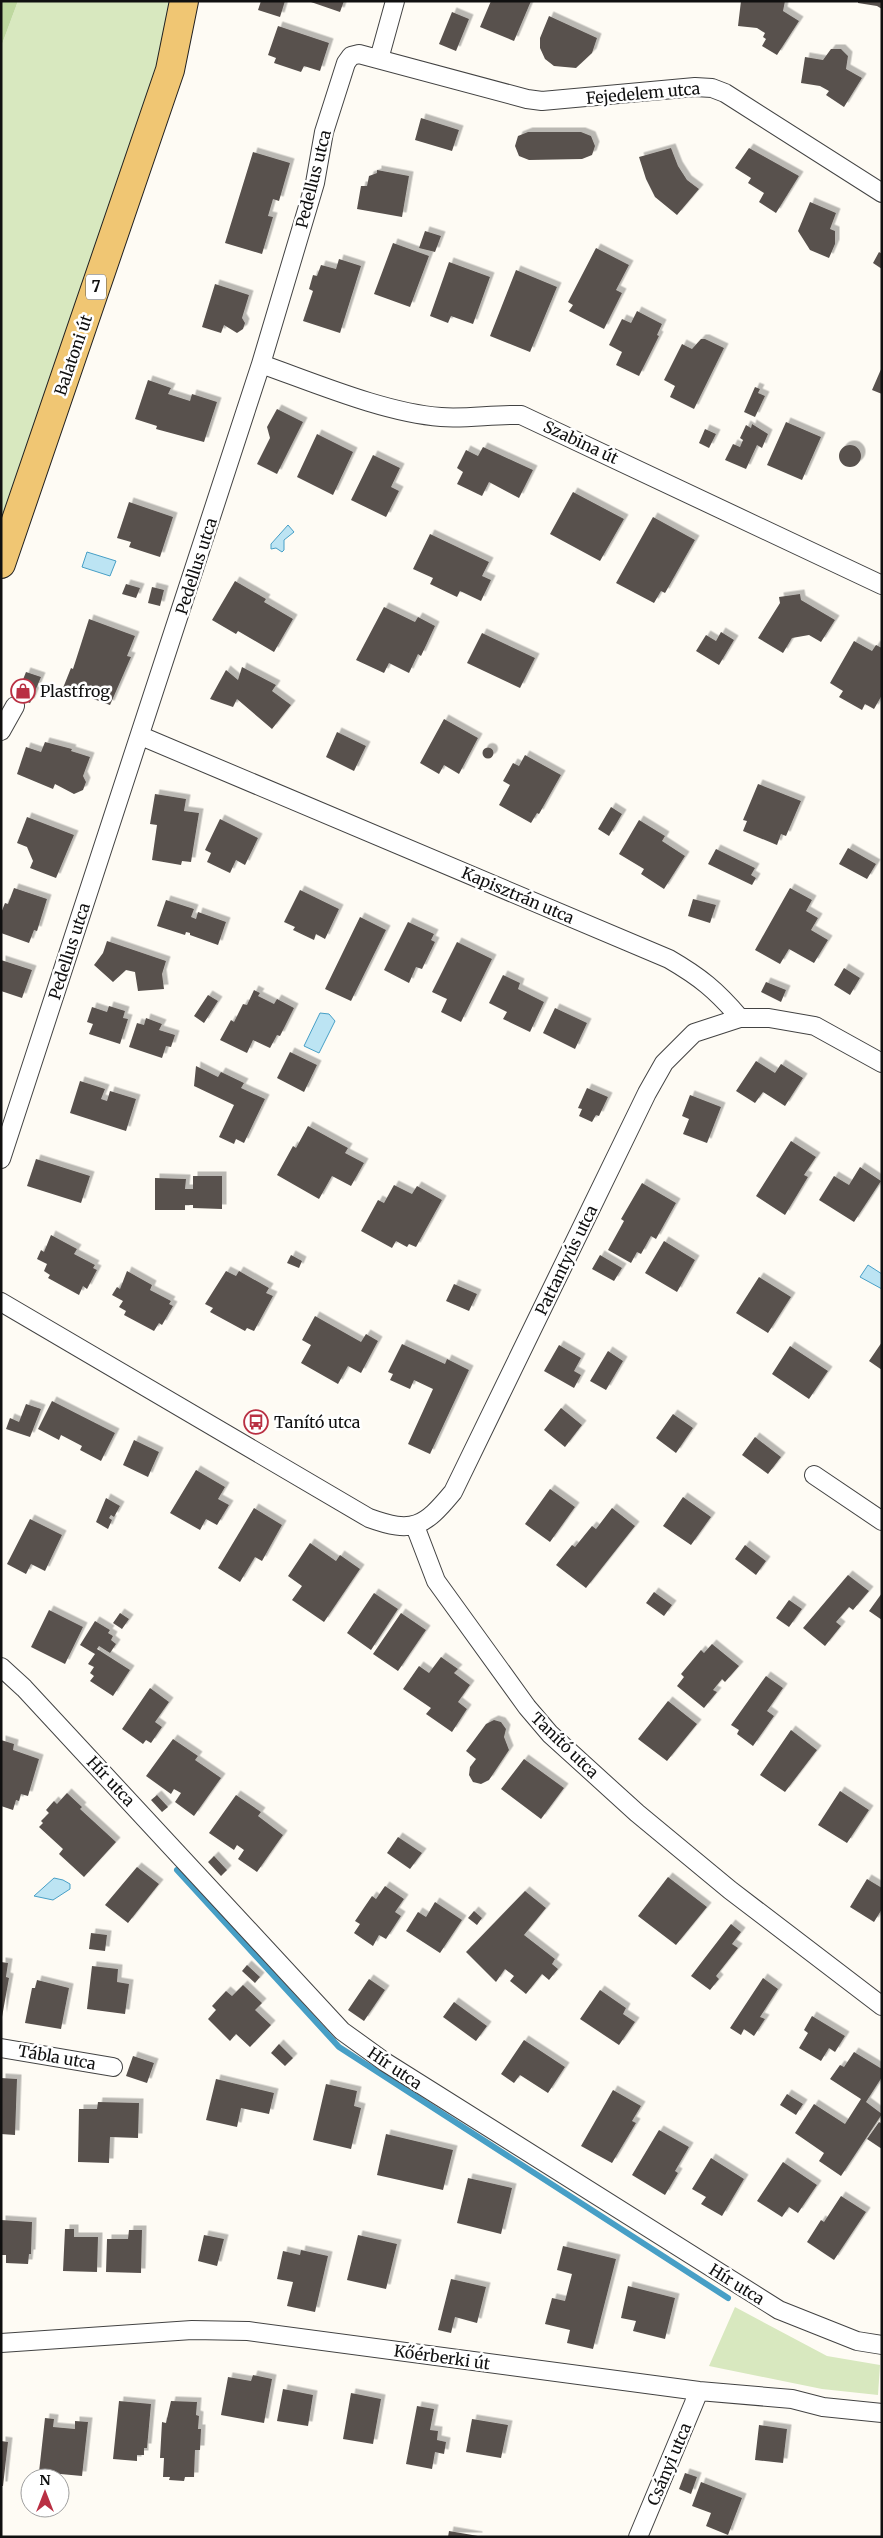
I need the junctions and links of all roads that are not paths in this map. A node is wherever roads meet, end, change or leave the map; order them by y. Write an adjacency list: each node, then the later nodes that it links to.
1 (184, 1): 6 (main road, Balatoni út / 7)
2 (395, 1): 3 (street)
3 (379, 60): 4 (street, Fejedelem utca); 5 (street, Pedellus utca)
4 (882, 193)
5 (261, 364): 7 (street, Szabina út); 10 (street, Pedellus utca)
6 (1, 564)
7 (882, 586)
8 (15, 706): 9 (street)
9 (1, 731)
10 (141, 736): 11 (street, Kapisztrán utca); 13 (street, Pedellus utca)
11 (740, 1018): 12 (street); 17 (street, Pattantyús utca)
12 (882, 1063)
13 (1, 1159)
14 (1, 1302): 17 (street)
15 (814, 1475): 16 (street)
16 (882, 1521)
17 (415, 1526): 19 (street, Tanító utca)
18 (1, 1667): 23 (street, Hír utca)
19 (882, 2006)
20 (1, 2048): 21 (street, Tábla utca)
21 (113, 2067)
22 (1, 2343): 24 (street, Kőérberki út)
23 (882, 2345)
24 (699, 2391): 25 (street, Kőérberki út); 26 (street, Csányi utca)
25 (882, 2413)
26 (638, 2537)

